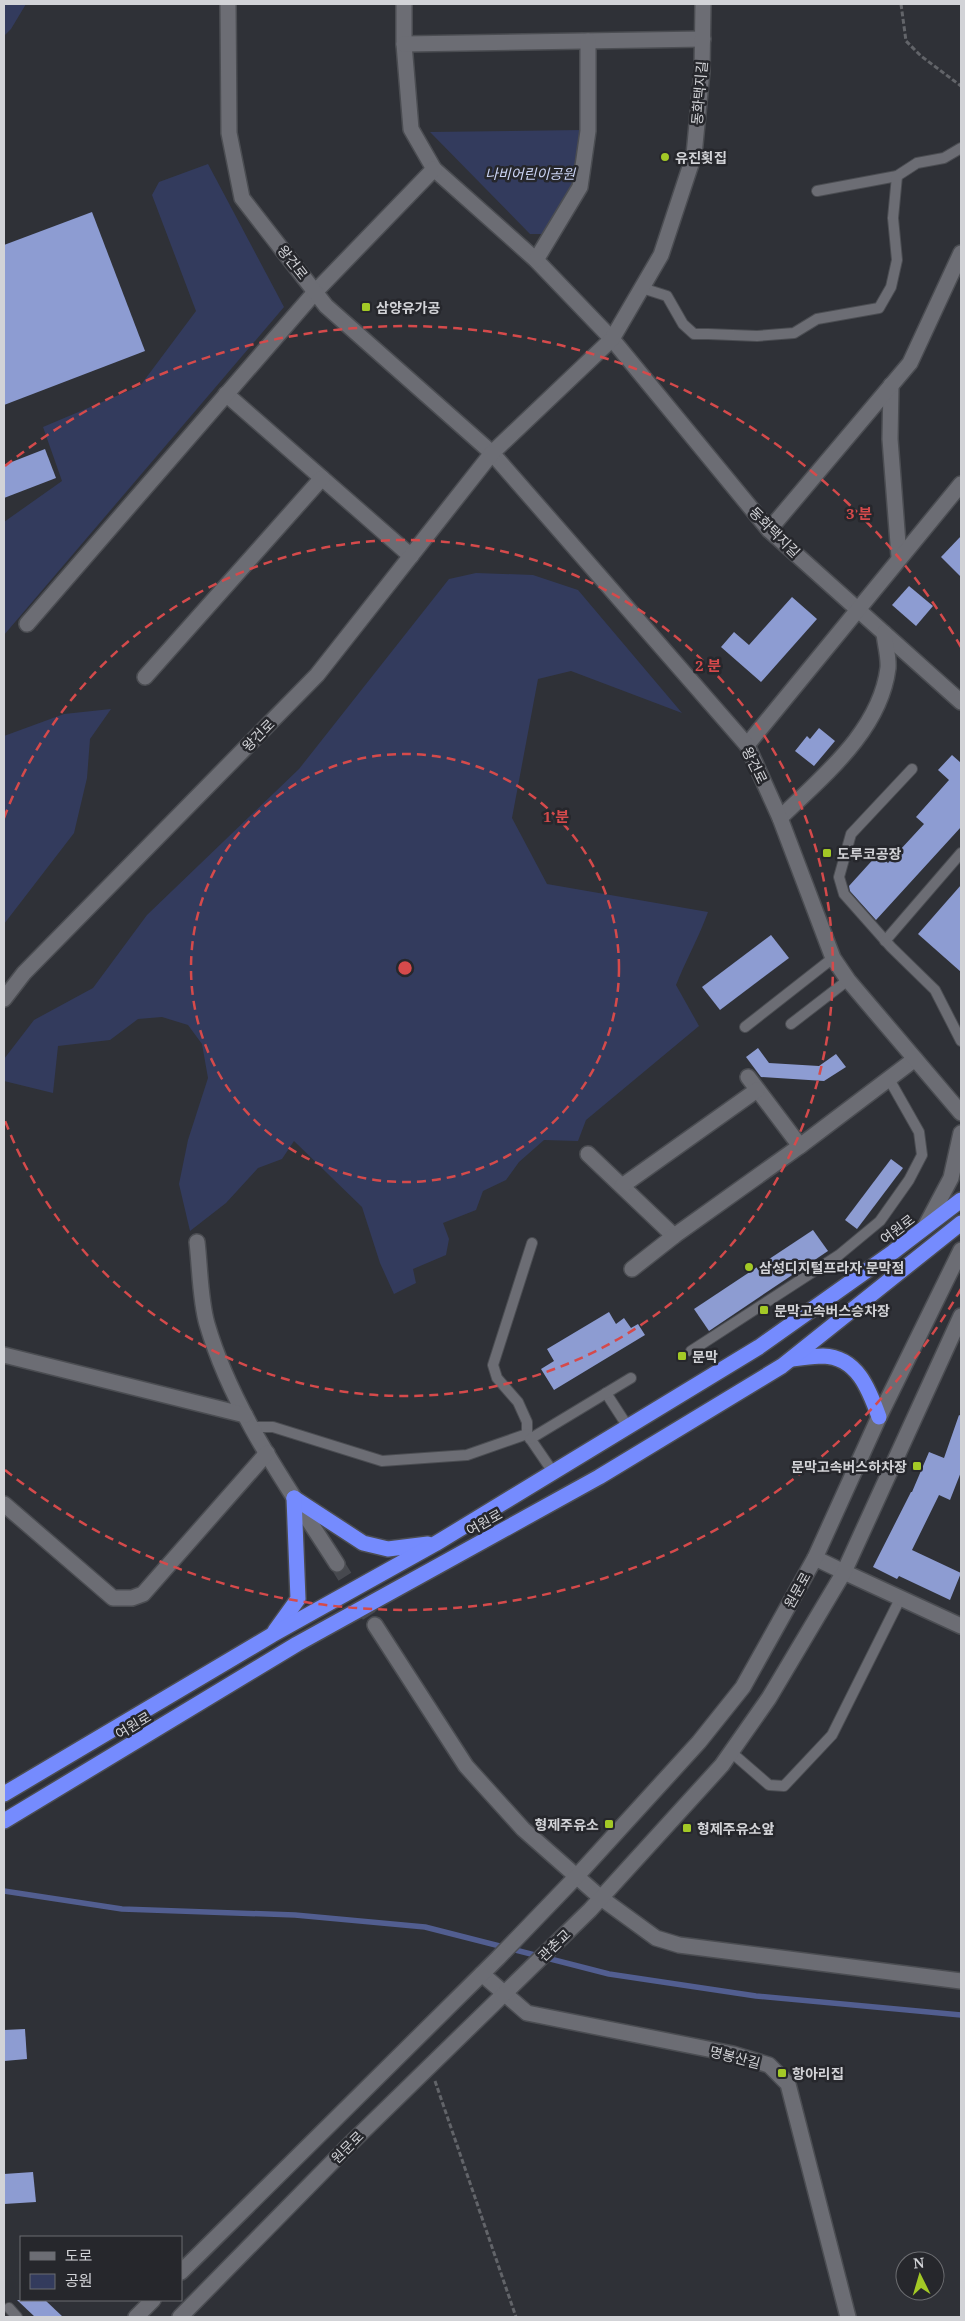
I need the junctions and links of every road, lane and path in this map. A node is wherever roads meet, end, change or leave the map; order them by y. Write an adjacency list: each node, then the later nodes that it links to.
1 (228, 4): 16 (street, 왕건로)
2 (404, 4): 7 (street, 동화택지길)
3 (702, 4): 5 (street, 동화택지길)
4 (902, 4): 8 (path)
5 (703, 40): 6 (street); 15 (street, 동화택지길)
6 (588, 41): 7 (street); 14 (street)
7 (404, 44): 10 (street, 동화택지길)
8 (961, 86)
9 (961, 148): 11 (lane)
10 (434, 169): 14 (street, 동화택지길); 16 (street)
11 (897, 176): 12 (lane); 15 (lane)
12 (817, 192)
13 (961, 253): 18 (street)
14 (536, 260): 17 (street, 동화택지길)
15 (642, 288): 17 (street, 동화택지길)
16 (316, 291): 19 (street); 20 (street, 왕건로)
17 (612, 339): 20 (street, 동화택지길); 23 (street, 동화택지길)
18 (892, 385): 23 (street); 25 (street)
19 (226, 394): 21 (street); 27 (street)
20 (492, 453): 24 (street, 왕건로); 31 (street, 왕건로)
21 (322, 478): 24 (street); 29 (street)
22 (961, 484): 25 (street)
23 (768, 530): 26 (street, 동화택지길)
24 (411, 556): 38 (street, 왕건로)
25 (899, 557): 26 (street)
26 (858, 609): 28 (street, 동화택지길); 31 (street)
27 (27, 624)
28 (884, 633): 30 (street, 동화택지길); 33 (street)
29 (146, 677)
30 (961, 702)
31 (747, 745): 33 (street, 왕건로)
32 (912, 769): 35 (lane)
33 (780, 818): 36 (street, 왕건로)
34 (961, 853): 35 (lane)
35 (885, 941): 41 (lane)
36 (833, 958): 37 (street, 왕건로); 40 (lane)
37 (848, 980): 39 (lane); 42 (street, 왕건로)
38 (4, 999)
39 (791, 1024)
40 (745, 1027)
41 (961, 1041)
42 (915, 1059): 44 (street); 46 (street, 왕건로)
43 (748, 1077): 45 (street)
44 (889, 1079): 48 (street); 60 (lane)
45 (757, 1090): 48 (street); 50 (street)
46 (961, 1113)
47 (961, 1133): 53 (street)
48 (800, 1146): 54 (street)
49 (588, 1154): 50 (street)
50 (622, 1186): 54 (street)
51 (961, 1200): 53 (highway, 여원로)
52 (961, 1223): 62 (highway, 여원로)
53 (926, 1227): 67 (highway, 여원로)
54 (674, 1236): 58 (street)
55 (196, 1242): 66 (street)
56 (532, 1243): 68 (lane)
57 (961, 1250): 65 (street, 원문로)
58 (632, 1269)
59 (961, 1316): 76 (street)
60 (691, 1351)
61 (4, 1355): 66 (street)
62 (792, 1359): 65 (highway); 83 (highway, 여원로)
63 (631, 1378): 64 (lane)
64 (606, 1393): 67 (lane); 68 (lane)
65 (879, 1417): 74 (street, 원문로)
66 (248, 1421): 68 (lane); 69 (street)
67 (628, 1427): 70 (highway, 여원로)
68 (528, 1437): 70 (lane)
69 (267, 1453): 71 (street); 72 (street)
70 (553, 1472): 73 (highway, 여원로)
71 (294, 1498): 73 (highway); 75 (street); 80 (highway)
72 (4, 1504)
73 (435, 1544): 80 (highway, 여원로)
74 (815, 1558): 76 (street); 84 (street, 원문로)
75 (336, 1564)
76 (844, 1572): 77 (street); 81 (street)
77 (900, 1598): 79 (street); 81 (lane)
78 (375, 1625): 84 (street)
79 (961, 1626)
80 (272, 1635): 82 (highway, 여원로)
81 (731, 1752): 85 (street)
82 (4, 1794)
83 (4, 1821)
84 (571, 1882): 85 (street); 86 (street, 원문로)
85 (601, 1898): 87 (street, 관촌교); 88 (street)
86 (482, 1974): 89 (street, 명봉산길); 91 (street, 원문로)
87 (518, 1980): 89 (street, 원문로)
88 (961, 1981)
89 (504, 1994): 90 (street, 원문로); 98 (street, 명봉산길)
90 (430, 2067): 96 (street, 원문로); 97 (path)
91 (182, 2271)
92 (152, 2301): 95 (street)
93 (9, 2308): 94 (lane)
94 (17, 2317)
95 (136, 2317)
96 (180, 2317)
97 (516, 2317)
98 (848, 2317)

